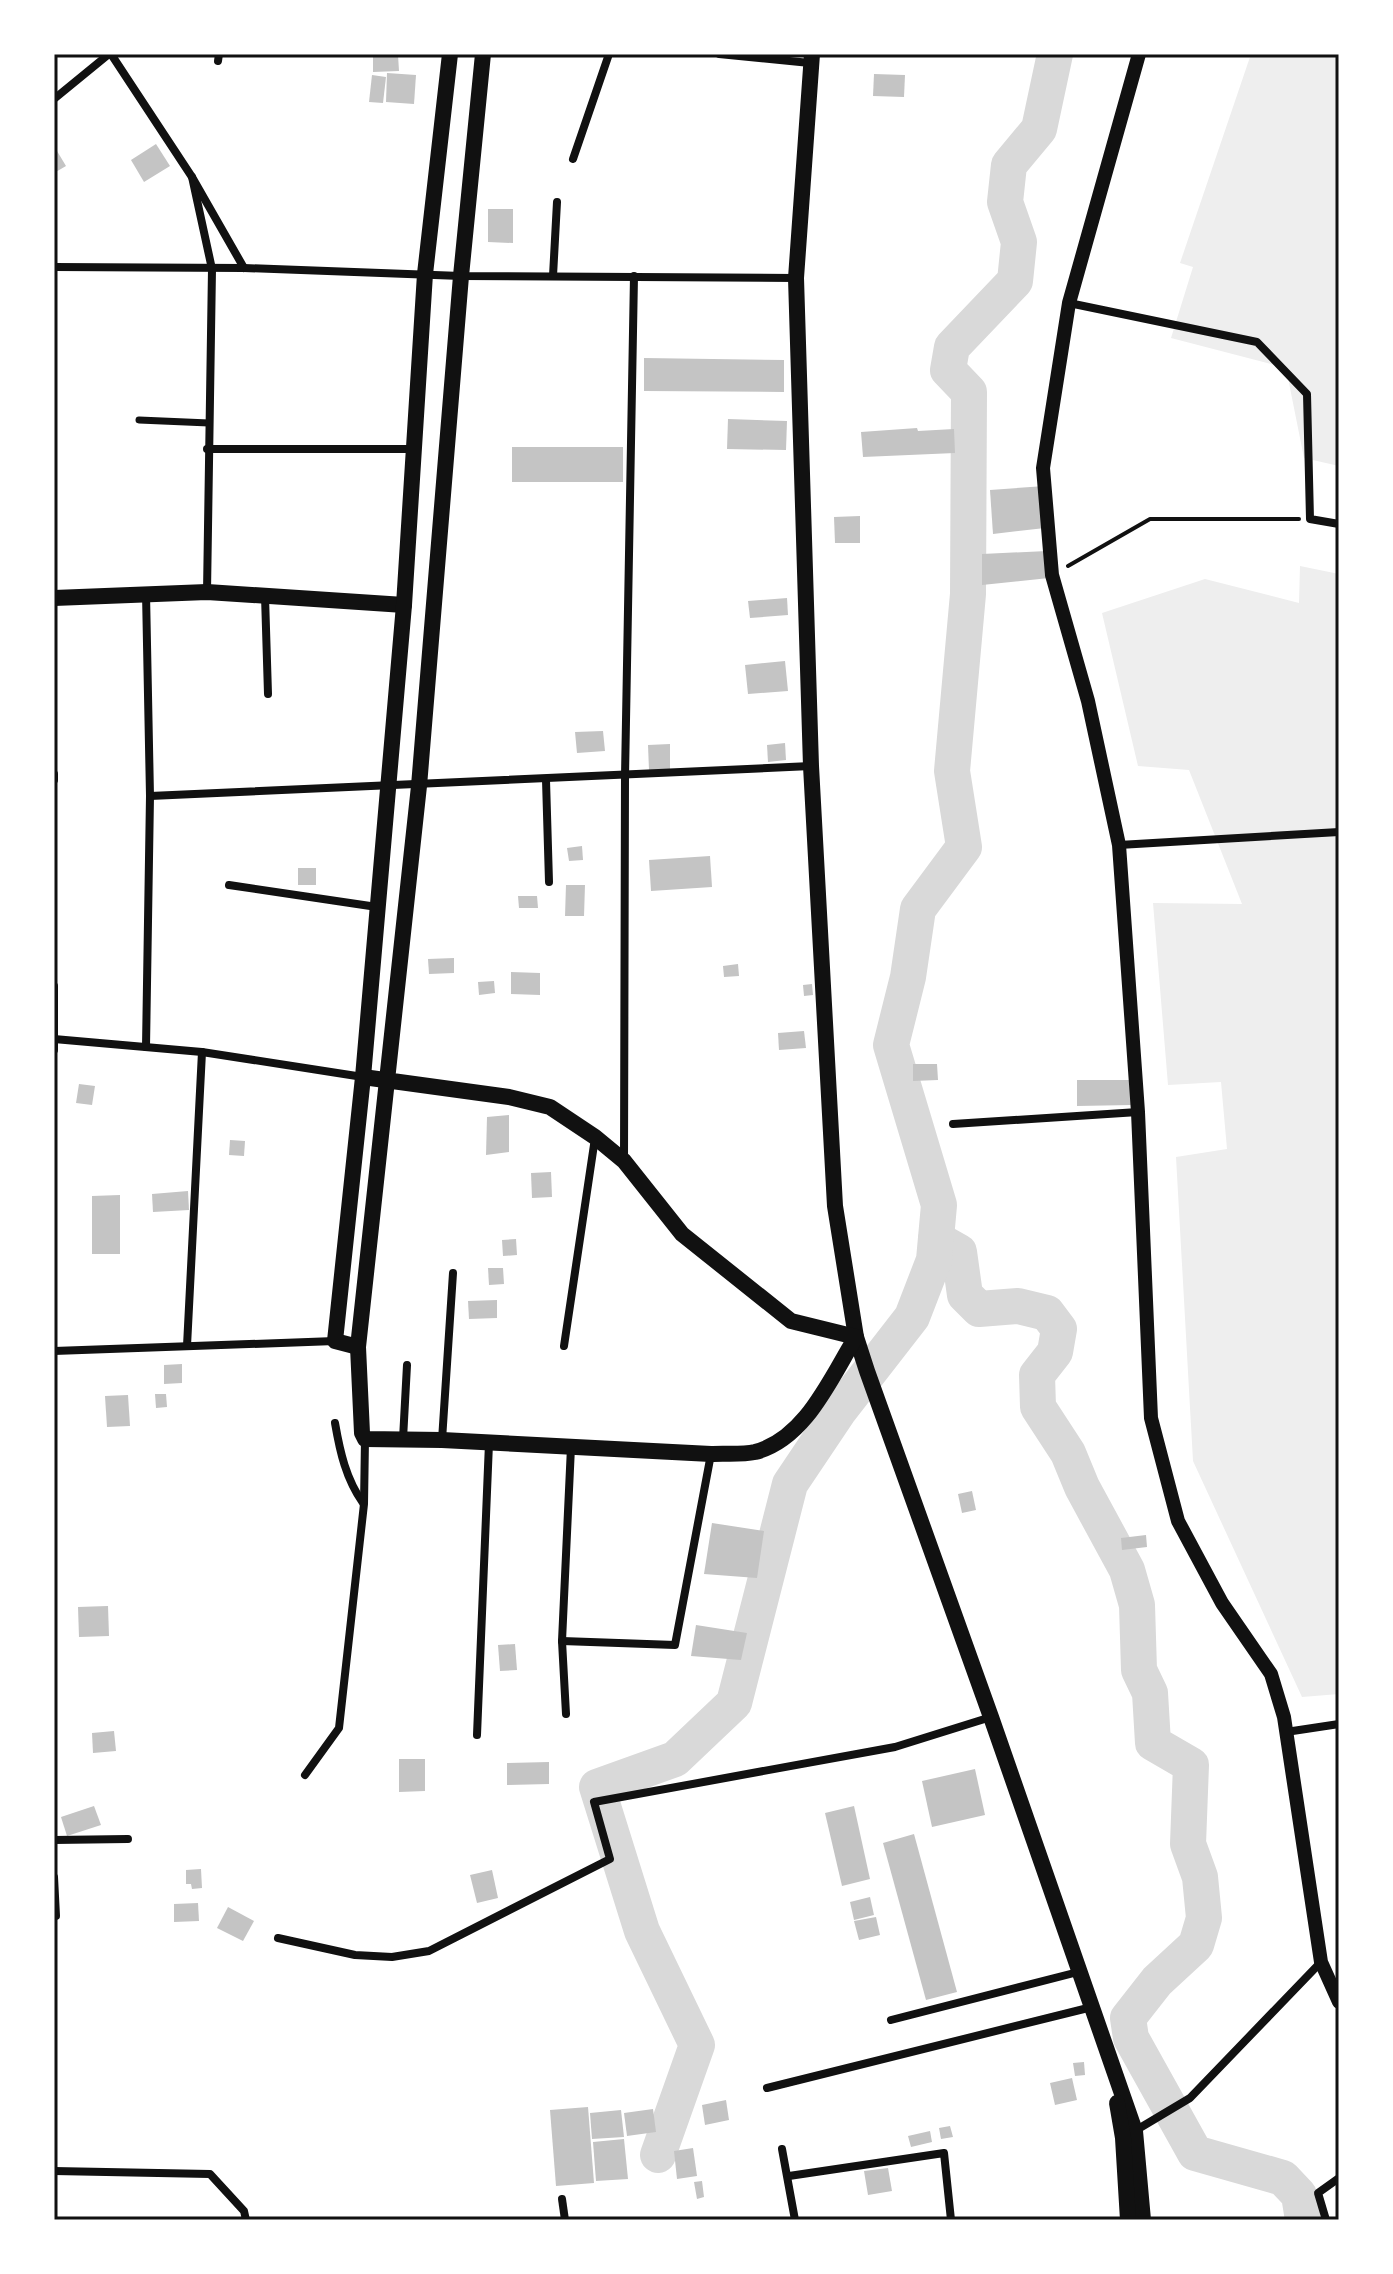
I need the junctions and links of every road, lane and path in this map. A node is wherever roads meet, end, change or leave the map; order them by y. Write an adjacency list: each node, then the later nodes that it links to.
1 (110, 54): 8 (street); 10 (street)
2 (450, 54): 15 (main road)
3 (483, 54): 16 (main road)
4 (609, 54): 9 (street)
5 (719, 54): 7 (street)
6 (1139, 54): 20 (street)
7 (811, 59): 19 (main road)
8 (54, 99)
9 (573, 159)
10 (192, 177): 13 (street); 14 (street)
11 (557, 202): 17 (street)
12 (54, 267): 14 (street)
13 (244, 268): 14 (street); 15 (street)
14 (212, 269): 22 (street)
15 (425, 274): 16 (street); 24 (main road)
16 (461, 276): 17 (street); 40 (main road)
17 (553, 276): 18 (street)
18 (634, 276): 19 (street); 36 (street)
19 (796, 278): 34 (main road)
20 (1069, 303): 25 (street); 27 (street)
21 (139, 420): 22 (street)
22 (209, 423): 23 (street)
23 (207, 449): 24 (street); 28 (street)
24 (412, 449): 32 (main road)
25 (1310, 519): 26 (street); 27 (path)
26 (1339, 524)
27 (1052, 575): 43 (street)
28 (207, 592): 29 (main road); 30 (main road)
29 (146, 593): 31 (main road); 41 (street)
30 (265, 595): 32 (main road); 33 (street)
31 (54, 598)
32 (404, 605): 39 (main road)
33 (268, 694)
34 (811, 766): 36 (street); 59 (main road)
35 (54, 774): 37 (street)
36 (625, 776): 38 (street); 57 (street)
37 (54, 780)
38 (546, 780): 40 (street); 44 (street)
39 (388, 786): 40 (street); 41 (street); 46 (main road)
40 (419, 786): 53 (main road)
41 (150, 796): 49 (street)
42 (1339, 832): 43 (street)
43 (1119, 845): 54 (street)
44 (549, 882)
45 (229, 885): 46 (street)
46 (378, 907): 52 (main road)
47 (54, 986): 48 (street)
48 (54, 1039): 49 (street); 50 (street)
49 (146, 1047): 51 (street)
50 (54, 1050)
51 (202, 1052): 52 (street); 61 (street)
52 (363, 1077): 53 (main road); 60 (main road)
53 (388, 1080): 56 (main road); 63 (main road)
54 (1138, 1112): 55 (street); 78 (street)
55 (953, 1124)
56 (595, 1137): 57 (main road); 62 (street)
57 (624, 1161): 59 (main road)
58 (453, 1273): 69 (street)
59 (856, 1337): 72 (main road); 76 (main road)
60 (335, 1341): 61 (street); 63 (main road)
61 (187, 1346): 64 (street)
62 (564, 1346)
63 (358, 1347): 67 (main road)
64 (54, 1351)
65 (407, 1365): 68 (street)
66 (335, 1423): 73 (street)
67 (365, 1439): 68 (main road); 73 (street)
68 (403, 1439): 69 (main road)
69 (442, 1440): 70 (main road)
70 (489, 1443): 71 (main road); 79 (street)
71 (571, 1447): 72 (main road); 74 (street)
72 (711, 1454): 74 (street)
73 (364, 1504): 80 (street)
74 (562, 1641): 75 (street)
75 (566, 1714)
76 (991, 1717): 85 (street); 87 (main road)
77 (1339, 1724): 78 (street)
78 (1286, 1732): 86 (street)
79 (477, 1735)
80 (305, 1775)
81 (128, 1839): 82 (street)
82 (54, 1840)
83 (54, 1877): 84 (street)
84 (56, 1916)
85 (278, 1938)
86 (1321, 1962): 88 (street); 92 (street)
87 (1078, 1972): 89 (main road); 90 (street)
88 (1337, 1994)
89 (1092, 2007): 91 (street); 92 (main road)
90 (891, 2020)
91 (767, 2088)
92 (1129, 2134): 102 (main road); 103 (main road)
93 (782, 2149): 95 (street)
94 (54, 2171): 98 (street)
95 (789, 2176): 100 (street); 101 (street)
96 (1339, 2178): 104 (street)
97 (562, 2199): 99 (street)
98 (246, 2220)
99 (565, 2220)
100 (795, 2220)
101 (951, 2220)
102 (1128, 2220)
103 (1143, 2220)
104 (1326, 2220)

